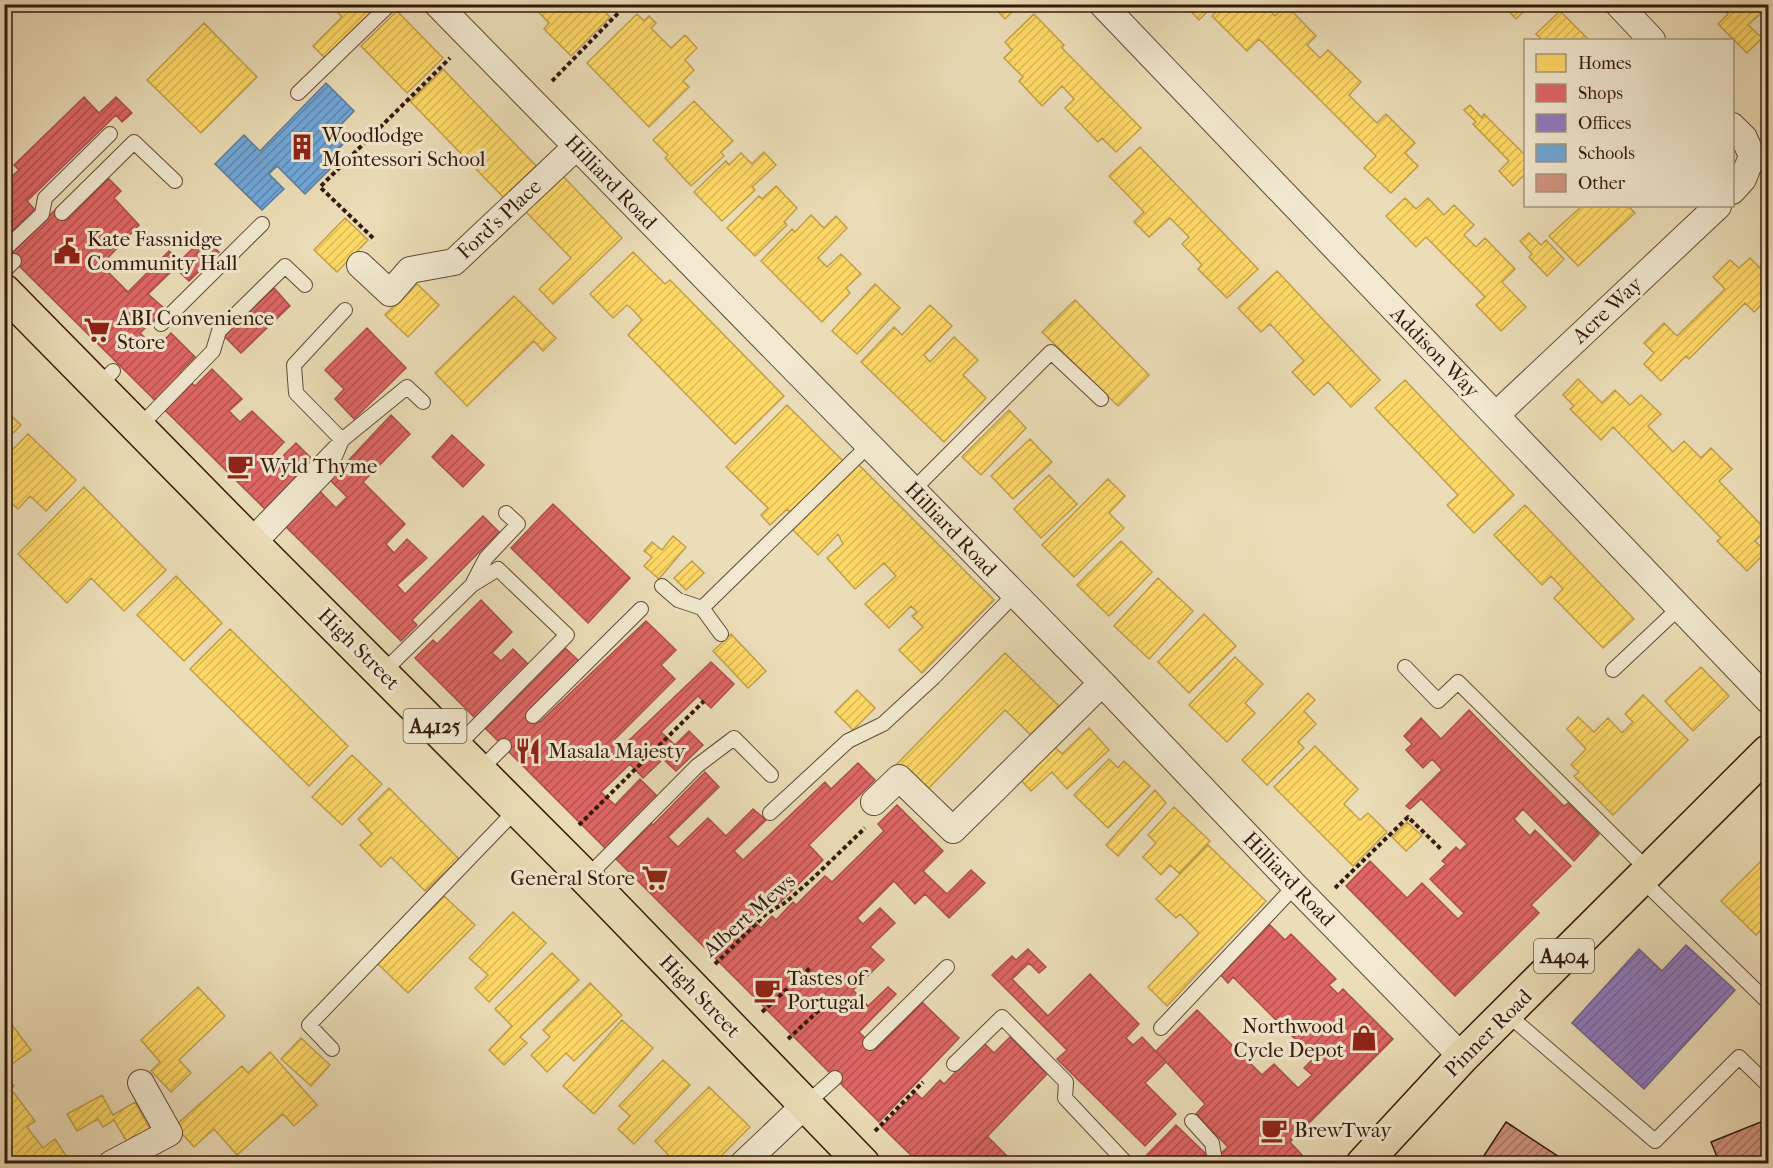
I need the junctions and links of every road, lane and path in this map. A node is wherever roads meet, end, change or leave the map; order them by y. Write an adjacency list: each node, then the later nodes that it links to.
1 (390, 4): 8 (lane)
2 (437, 4): 6 (street, Hilliard Road)
3 (627, 4): 9 (path)
4 (1102, 4): 27 (street, Addison Way)
5 (1618, 4): 7 (street)
6 (470, 38): 9 (street, Hilliard Road); 18 (path)
7 (1651, 39)
8 (298, 93)
9 (532, 101): 12 (street, Hilliard Road)
10 (1734, 128): 14 (street)
11 (110, 134): 19 (lane)
12 (576, 147): 20 (street, Ford's Place); 30 (street, Hilliard Road)
13 (175, 181): 16 (lane)
14 (1734, 189)
15 (1717, 207): 27 (street, Acre Way)
16 (62, 213)
17 (262, 224): 24 (lane)
18 (374, 239)
19 (4, 250)
20 (360, 265)
21 (8, 274): 28 (main road, High Street / A4125)
22 (306, 285): 28 (lane)
23 (345, 310): 29 (lane)
24 (161, 324)
25 (1101, 399): 31 (lane)
26 (423, 402): 29 (lane)
27 (1496, 415): 37 (street, Addison Way)
28 (139, 427): 33 (main road, High Street / A4125)
29 (342, 440): 33 (lane)
30 (869, 445): 31 (street, Hilliard Road); 38 (lane)
31 (913, 490): 36 (street, Hilliard Road)
32 (506, 513): 34 (lane)
33 (252, 543): 43 (main road, High Street / A4125)
34 (472, 585): 43 (lane); 49 (lane)
35 (662, 585): 38 (lane)
36 (1015, 594): 44 (street, Hilliard Road); 54 (lane)
37 (1680, 607): 42 (lane); 45 (street, Addison Way)
38 (702, 608): 40 (lane)
39 (640, 609): 47 (lane)
40 (721, 634)
41 (1405, 667): 58 (lane)
42 (1613, 670)
43 (382, 673): 49 (main road, High Street / A4125)
44 (1102, 682): 55 (street); 60 (street, Hilliard Road)
45 (1768, 700)
46 (704, 701): 56 (path)
47 (533, 716)
48 (504, 746): 51 (lane)
49 (455, 747): 51 (main road, High Street / A4125)
50 (1768, 752): 58 (main road, Pinner Road / A404)
51 (480, 771): 53 (main road, High Street / A4125)
52 (771, 775): 59 (lane)
53 (516, 809): 56 (main road, High Street / A4125); 71 (lane)
54 (770, 813)
55 (872, 813): 64 (path, Albert Mews)
56 (555, 849): 59 (main road, High Street / A4125)
57 (1442, 850): 61 (path)
58 (1645, 875): 66 (lane); 67 (main road, Pinner Road / A404)
59 (586, 878): 64 (main road, High Street / A4125)
60 (1294, 886): 61 (street, Hilliard Road); 68 (lane)
61 (1316, 908): 72 (street, Hilliard Road)
62 (947, 967): 70 (lane)
63 (810, 968): 69 (path)
64 (691, 987): 69 (main road, High Street / A4125)
65 (829, 1001): 73 (path)
66 (1768, 1002)
67 (1506, 1013): 72 (main road, Pinner Road / A404); 78 (lane)
68 (1161, 1028)
69 (737, 1035): 73 (main road, High Street / A4125)
70 (870, 1043)
71 (332, 1049)
72 (1462, 1057): 82 (main road, Pinner Road / A404)
73 (764, 1062): 79 (main road, High Street / A4125)
74 (954, 1064): 85 (lane)
75 (835, 1078): 79 (lane)
76 (923, 1082): 81 (path)
77 (141, 1083): 83 (street)
78 (1768, 1085)
79 (805, 1105): 81 (main road, High Street / A4125); 84 (street)
80 (1192, 1121): 86 (lane)
81 (858, 1159)
82 (1366, 1163)
83 (111, 1164)
84 (743, 1164)
85 (1127, 1164)
86 (1218, 1164)

